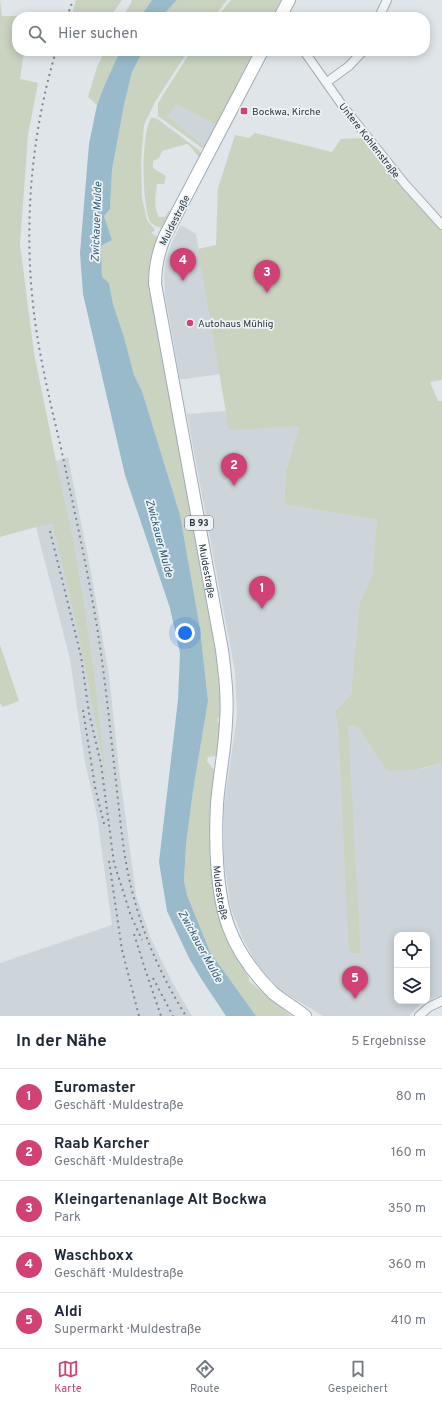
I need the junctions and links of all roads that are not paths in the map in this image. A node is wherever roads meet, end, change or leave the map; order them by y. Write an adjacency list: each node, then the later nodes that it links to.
1 (289, 0): 3 (main road)
2 (387, 0): 4 (street)
3 (283, 12)
4 (382, 12)
5 (259, 56): 11 (main road, Muldestraße / B 93)
6 (308, 56): 8 (street, Untere Kohlenstraße)
7 (358, 56): 8 (street)
8 (327, 82): 9 (street, Untere Kohlenstraße)
9 (442, 225)
10 (442, 1001): 12 (street)
11 (305, 1016)
12 (419, 1016)

